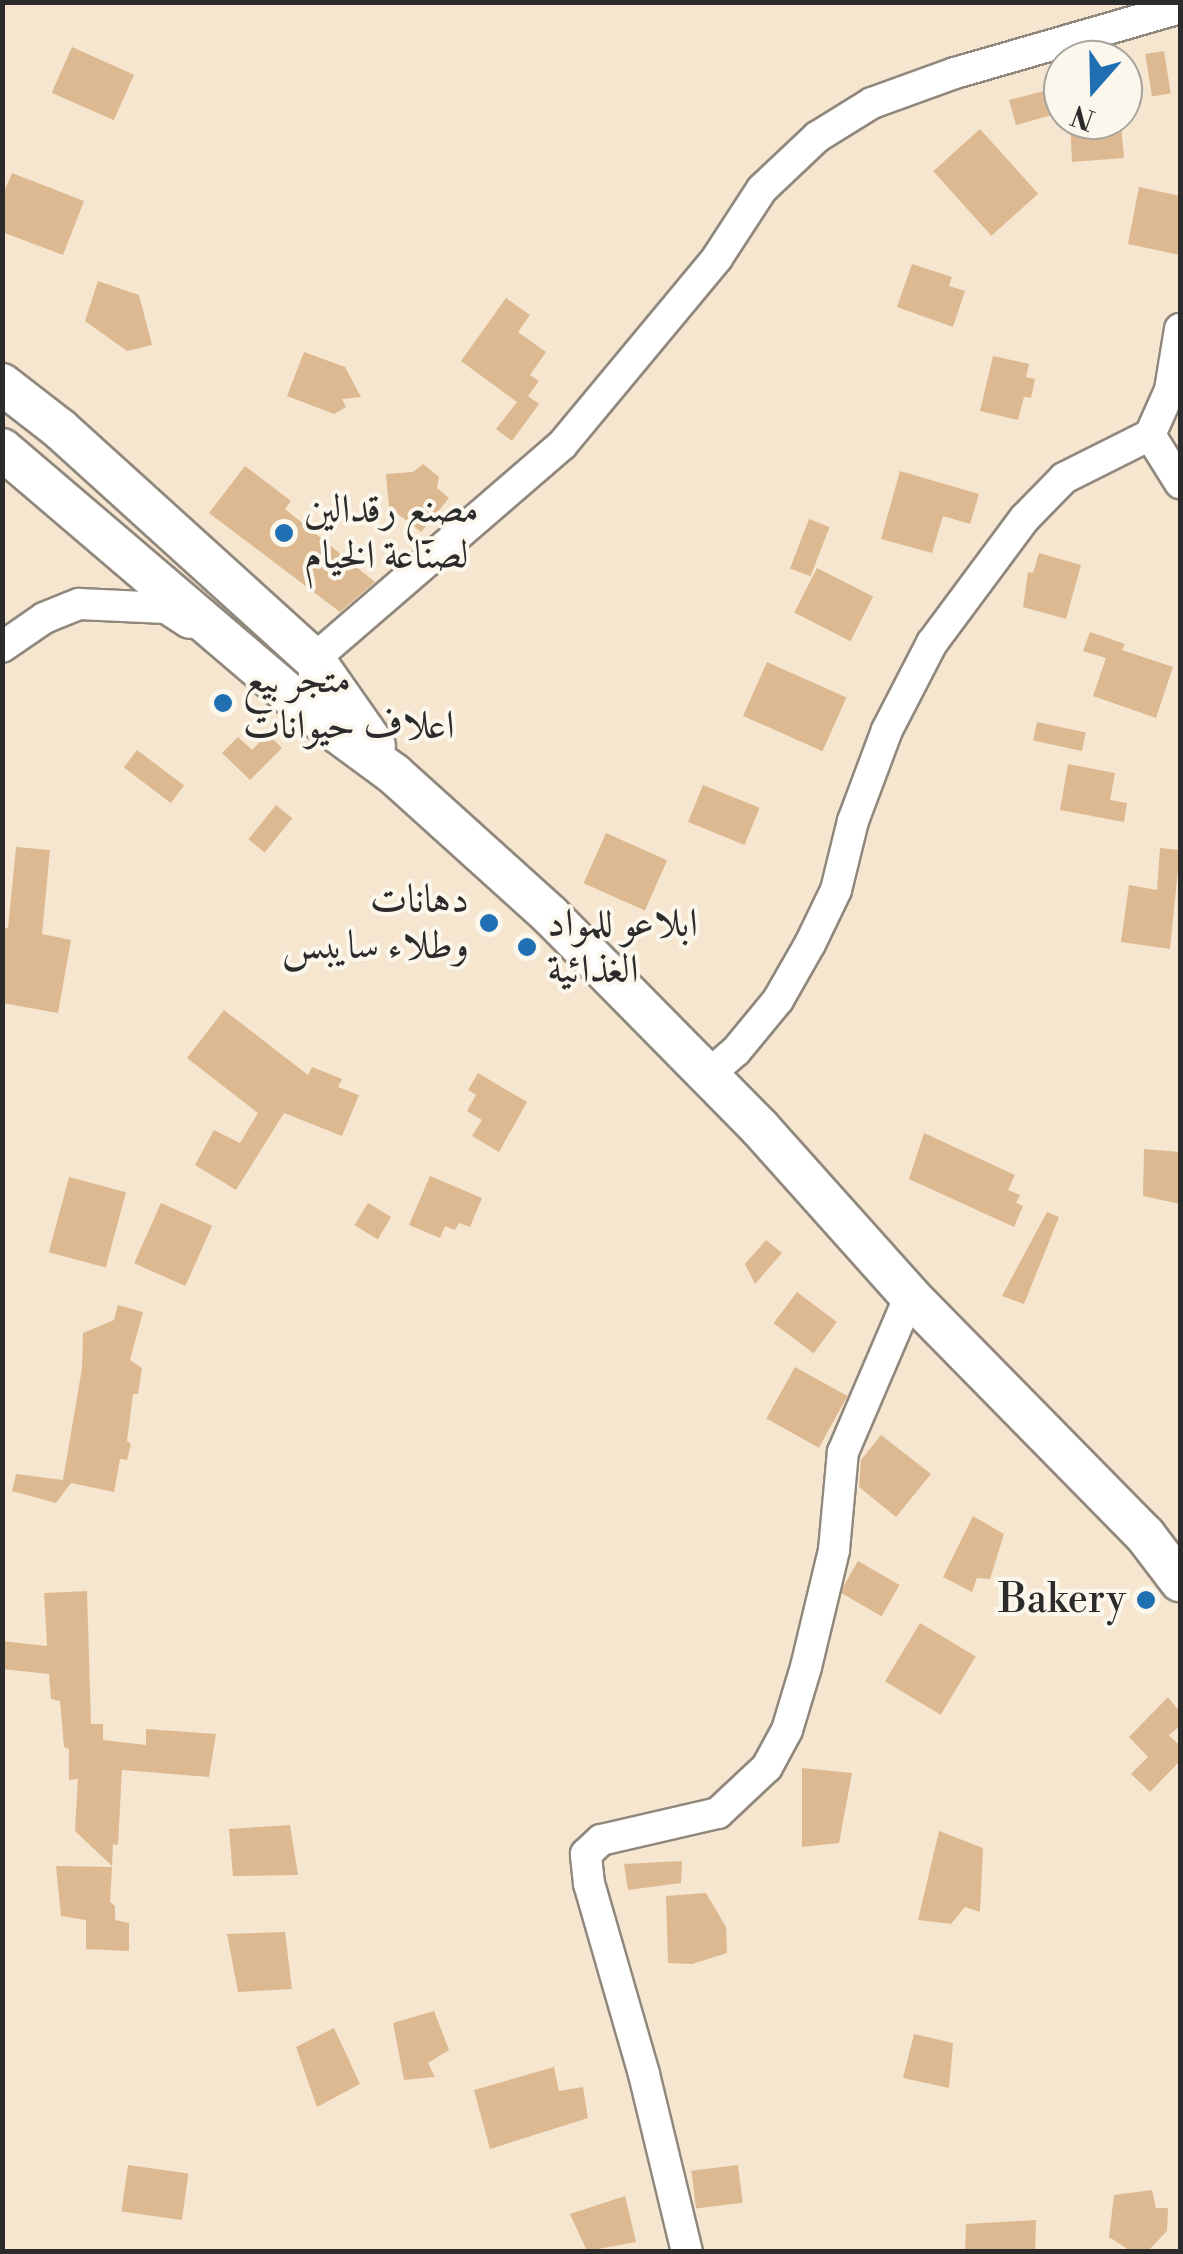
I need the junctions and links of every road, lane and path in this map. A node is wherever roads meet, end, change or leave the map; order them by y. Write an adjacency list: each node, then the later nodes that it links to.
1 (1180, 8): 2 (street)
2 (1107, 16): 9 (street)
3 (1180, 329): 5 (street)
4 (2, 384): 9 (main road)
5 (1150, 435): 7 (street); 12 (street)
6 (2, 449): 10 (main road)
7 (1180, 482)
8 (2, 648): 10 (street)
9 (314, 658): 10 (street); 11 (main road)
10 (301, 702): 11 (main road)
11 (394, 774): 12 (main road)
12 (706, 1076): 13 (main road)
13 (910, 1296): 14 (main road); 15 (street)
14 (1180, 1581)
15 (688, 2252)

